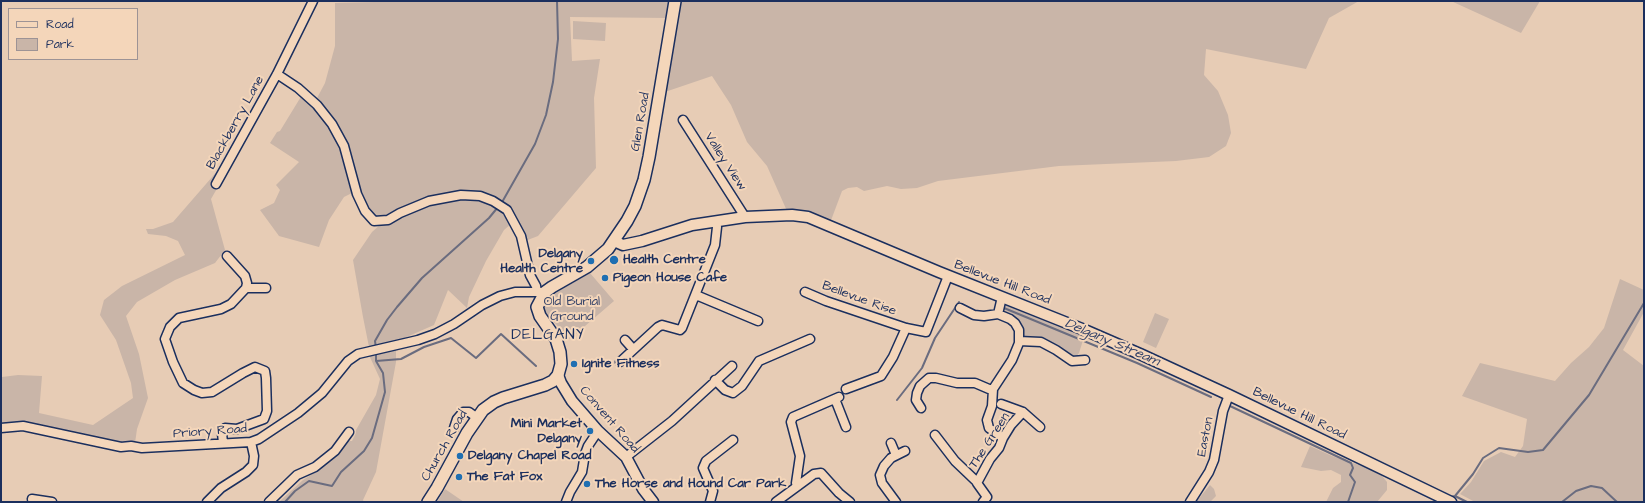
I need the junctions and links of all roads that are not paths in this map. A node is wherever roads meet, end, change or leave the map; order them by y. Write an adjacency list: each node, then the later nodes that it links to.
1 (313, 1): 3 (street, Blackberry Lane)
2 (675, 1): 8 (main road, Glen Road)
3 (277, 74): 5 (street, Blackberry Lane); 13 (street, Blackberry Lane)
4 (683, 120): 6 (street, Valley View)
5 (216, 184)
6 (745, 217): 7 (street, Bellevue Hill Road); 10 (street, Bellevue Hill Road)
7 (716, 222): 8 (street, Bellevue Hill Road); 15 (street)
8 (614, 241): 13 (main road, Glen Road)
9 (227, 256): 11 (street)
10 (948, 276): 16 (street, Bellevue Hill Road); 20 (street, Bellevue Rise)
11 (246, 288): 12 (street); 47 (street)
12 (266, 288)
13 (541, 292): 28 (main road); 46 (street, Priory Road)
14 (805, 292): 20 (street, Bellevue Rise)
15 (696, 294): 19 (street); 24 (street)
16 (1002, 297): 18 (street); 32 (street, Bellevue Hill Road)
17 (960, 308): 18 (street)
18 (998, 314): 23 (street)
19 (758, 321)
20 (906, 328): 30 (street, Bellevue Rise)
21 (810, 339): 29 (street)
22 (625, 340): 24 (street)
23 (1019, 341): 25 (street); 31 (street)
24 (634, 349): 26 (street)
25 (1084, 360)
26 (620, 362)
27 (732, 366): 29 (street)
28 (558, 375): 36 (main road, Church Road); 41 (street, Convent Road)
29 (715, 380): 51 (street)
30 (846, 389)
31 (993, 389): 34 (street); 44 (street)
32 (1229, 394): 66 (street, Easton); 67 (street, Bellevue Hill Road)
33 (1001, 404): 35 (street, The Green)
34 (921, 408)
35 (1023, 412): 38 (street, The Green); 44 (street, The Green)
36 (476, 417): 40 (street); 59 (main road, Church Road)
37 (846, 427): 53 (street)
38 (1040, 427)
39 (1, 428): 47 (street, Priory Road)
40 (454, 428)
41 (598, 431): 51 (street, Convent Road); 60 (street)
42 (349, 432): 58 (street)
43 (935, 435): 52 (street, The Green)
44 (1003, 438): 52 (street, The Green)
45 (733, 440): 62 (street)
46 (251, 442): 47 (street, Priory Road); 57 (street)
47 (223, 443)
48 (891, 444): 50 (street)
49 (905, 451): 50 (street)
50 (896, 455): 65 (street)
51 (626, 457): 61 (street, Convent Road)
52 (977, 482): 55 (street, The Green)
53 (798, 486): 63 (street); 64 (street)
54 (32, 498): 56 (street)
55 (988, 500)
56 (52, 502)
57 (207, 502)
58 (269, 502)
59 (428, 502)
60 (566, 502)
61 (653, 502)
62 (710, 502)
63 (776, 502)
64 (850, 502)
65 (896, 502)
66 (1190, 502)
67 (1451, 502)

